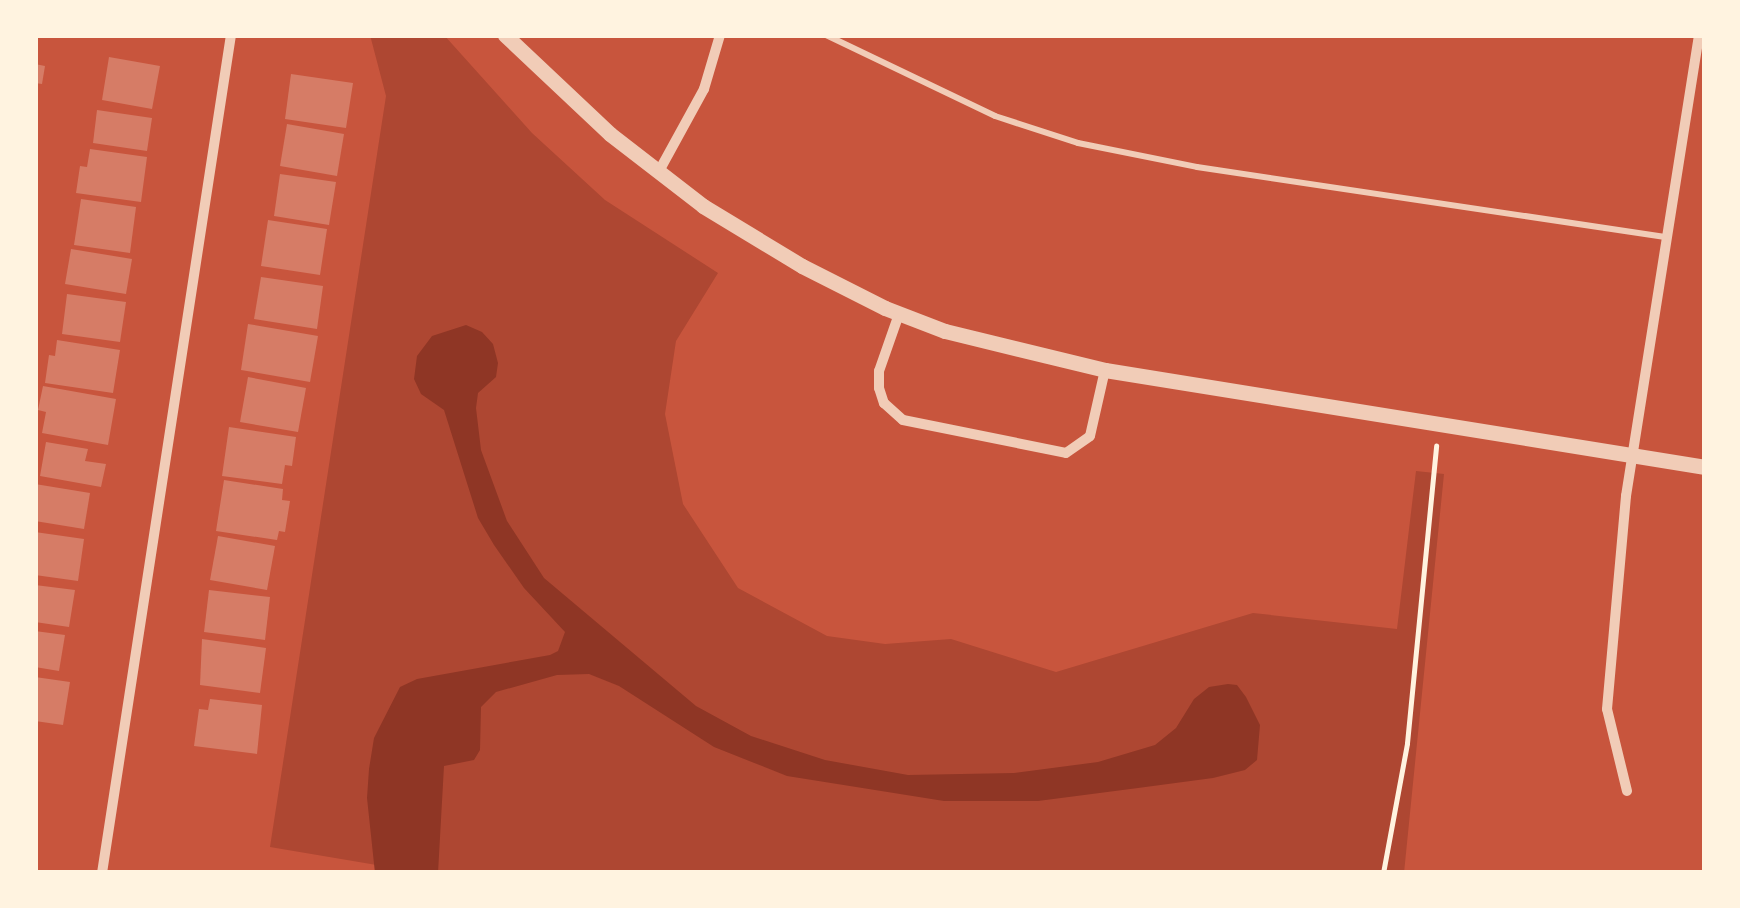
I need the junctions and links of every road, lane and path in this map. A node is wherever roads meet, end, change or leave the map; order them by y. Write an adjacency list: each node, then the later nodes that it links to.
1 (231, 35): 14 (street)
2 (504, 35): 6 (street)
3 (720, 35): 6 (street)
4 (826, 35): 7 (lane)
5 (1699, 35): 7 (street)
6 (658, 174): 8 (street)
7 (1667, 238): 11 (street)
8 (899, 314): 9 (street); 9 (street)
9 (1105, 370): 10 (street)
10 (1438, 424): 11 (street); 15 (path)
11 (1632, 455): 12 (street); 13 (street)
12 (1705, 466)
13 (1627, 791)
14 (102, 873)
15 (1383, 873)

